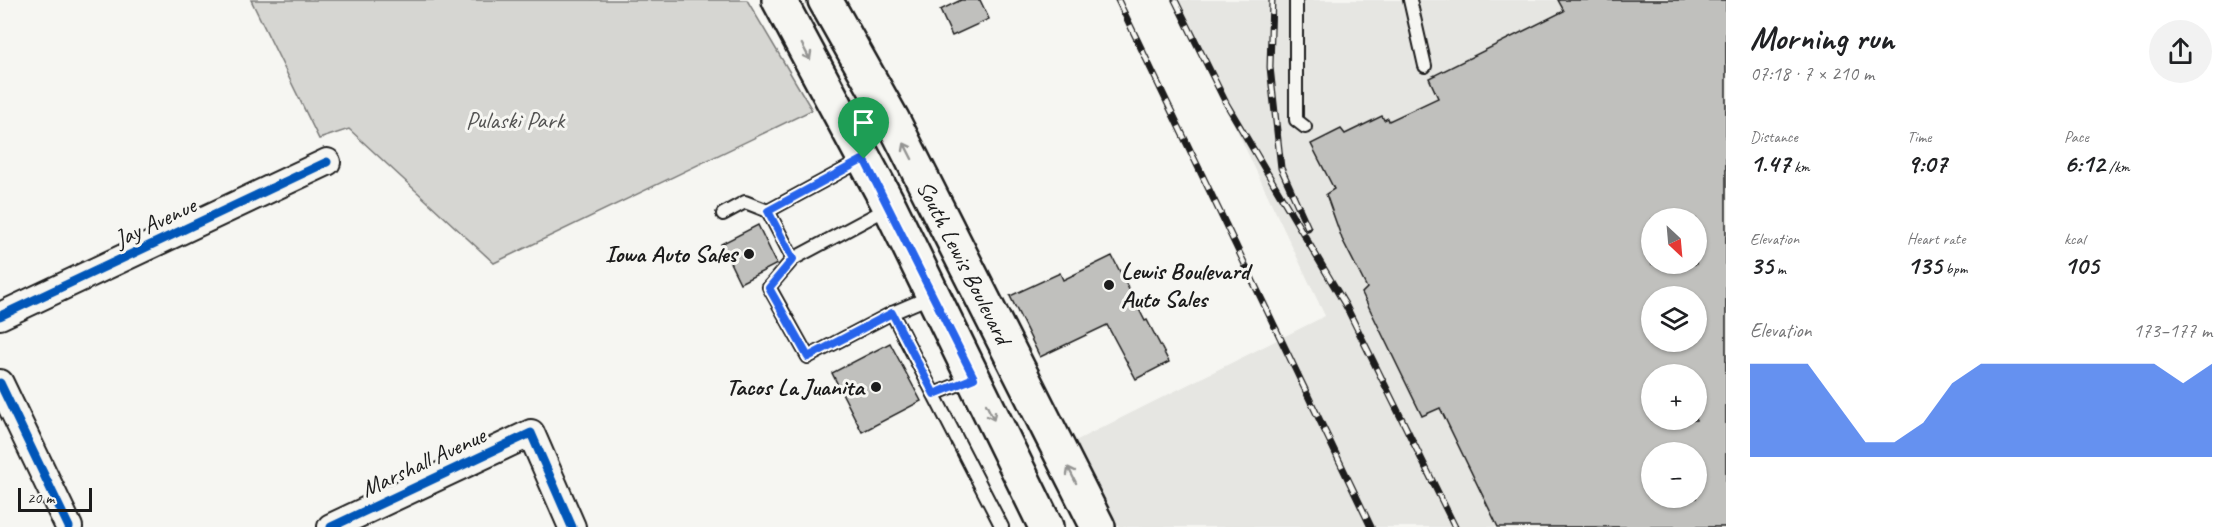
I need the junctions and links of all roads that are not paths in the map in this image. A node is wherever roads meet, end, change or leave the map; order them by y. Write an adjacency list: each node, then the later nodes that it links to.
1 (779, 0): 9 (main road, South Lewis Boulevard, one-way to 9)
2 (825, 0): 7 (main road, South Lewis Boulevard)
3 (841, 0): 7 (main road)
4 (1296, 0): 8 (lane)
5 (1410, 0): 6 (lane)
6 (1425, 66)
7 (892, 118): 26 (main road, South Lewis Boulevard, one-way to 7)
8 (1305, 127)
9 (864, 159): 11 (main road, South Lewis Boulevard); 12 (lane)
10 (327, 162): 17 (street, Jay Avenue)
11 (890, 207): 14 (lane); 15 (main road, South Lewis Boulevard)
12 (768, 211): 13 (lane); 14 (lane)
13 (723, 214)
14 (793, 259): 16 (lane)
15 (934, 296): 16 (lane); 18 (main road, South Lewis Boulevard)
16 (892, 313): 20 (lane)
17 (0, 316)
18 (974, 378): 20 (lane); 25 (main road, South Lewis Boulevard, one-way to 25)
19 (0, 383): 21 (street)
20 (934, 394): 24 (lane)
21 (69, 527)
22 (331, 527): 23 (street, Marshall Avenue)
23 (572, 527)
24 (1002, 527)
25 (1047, 527)
26 (1098, 527)

